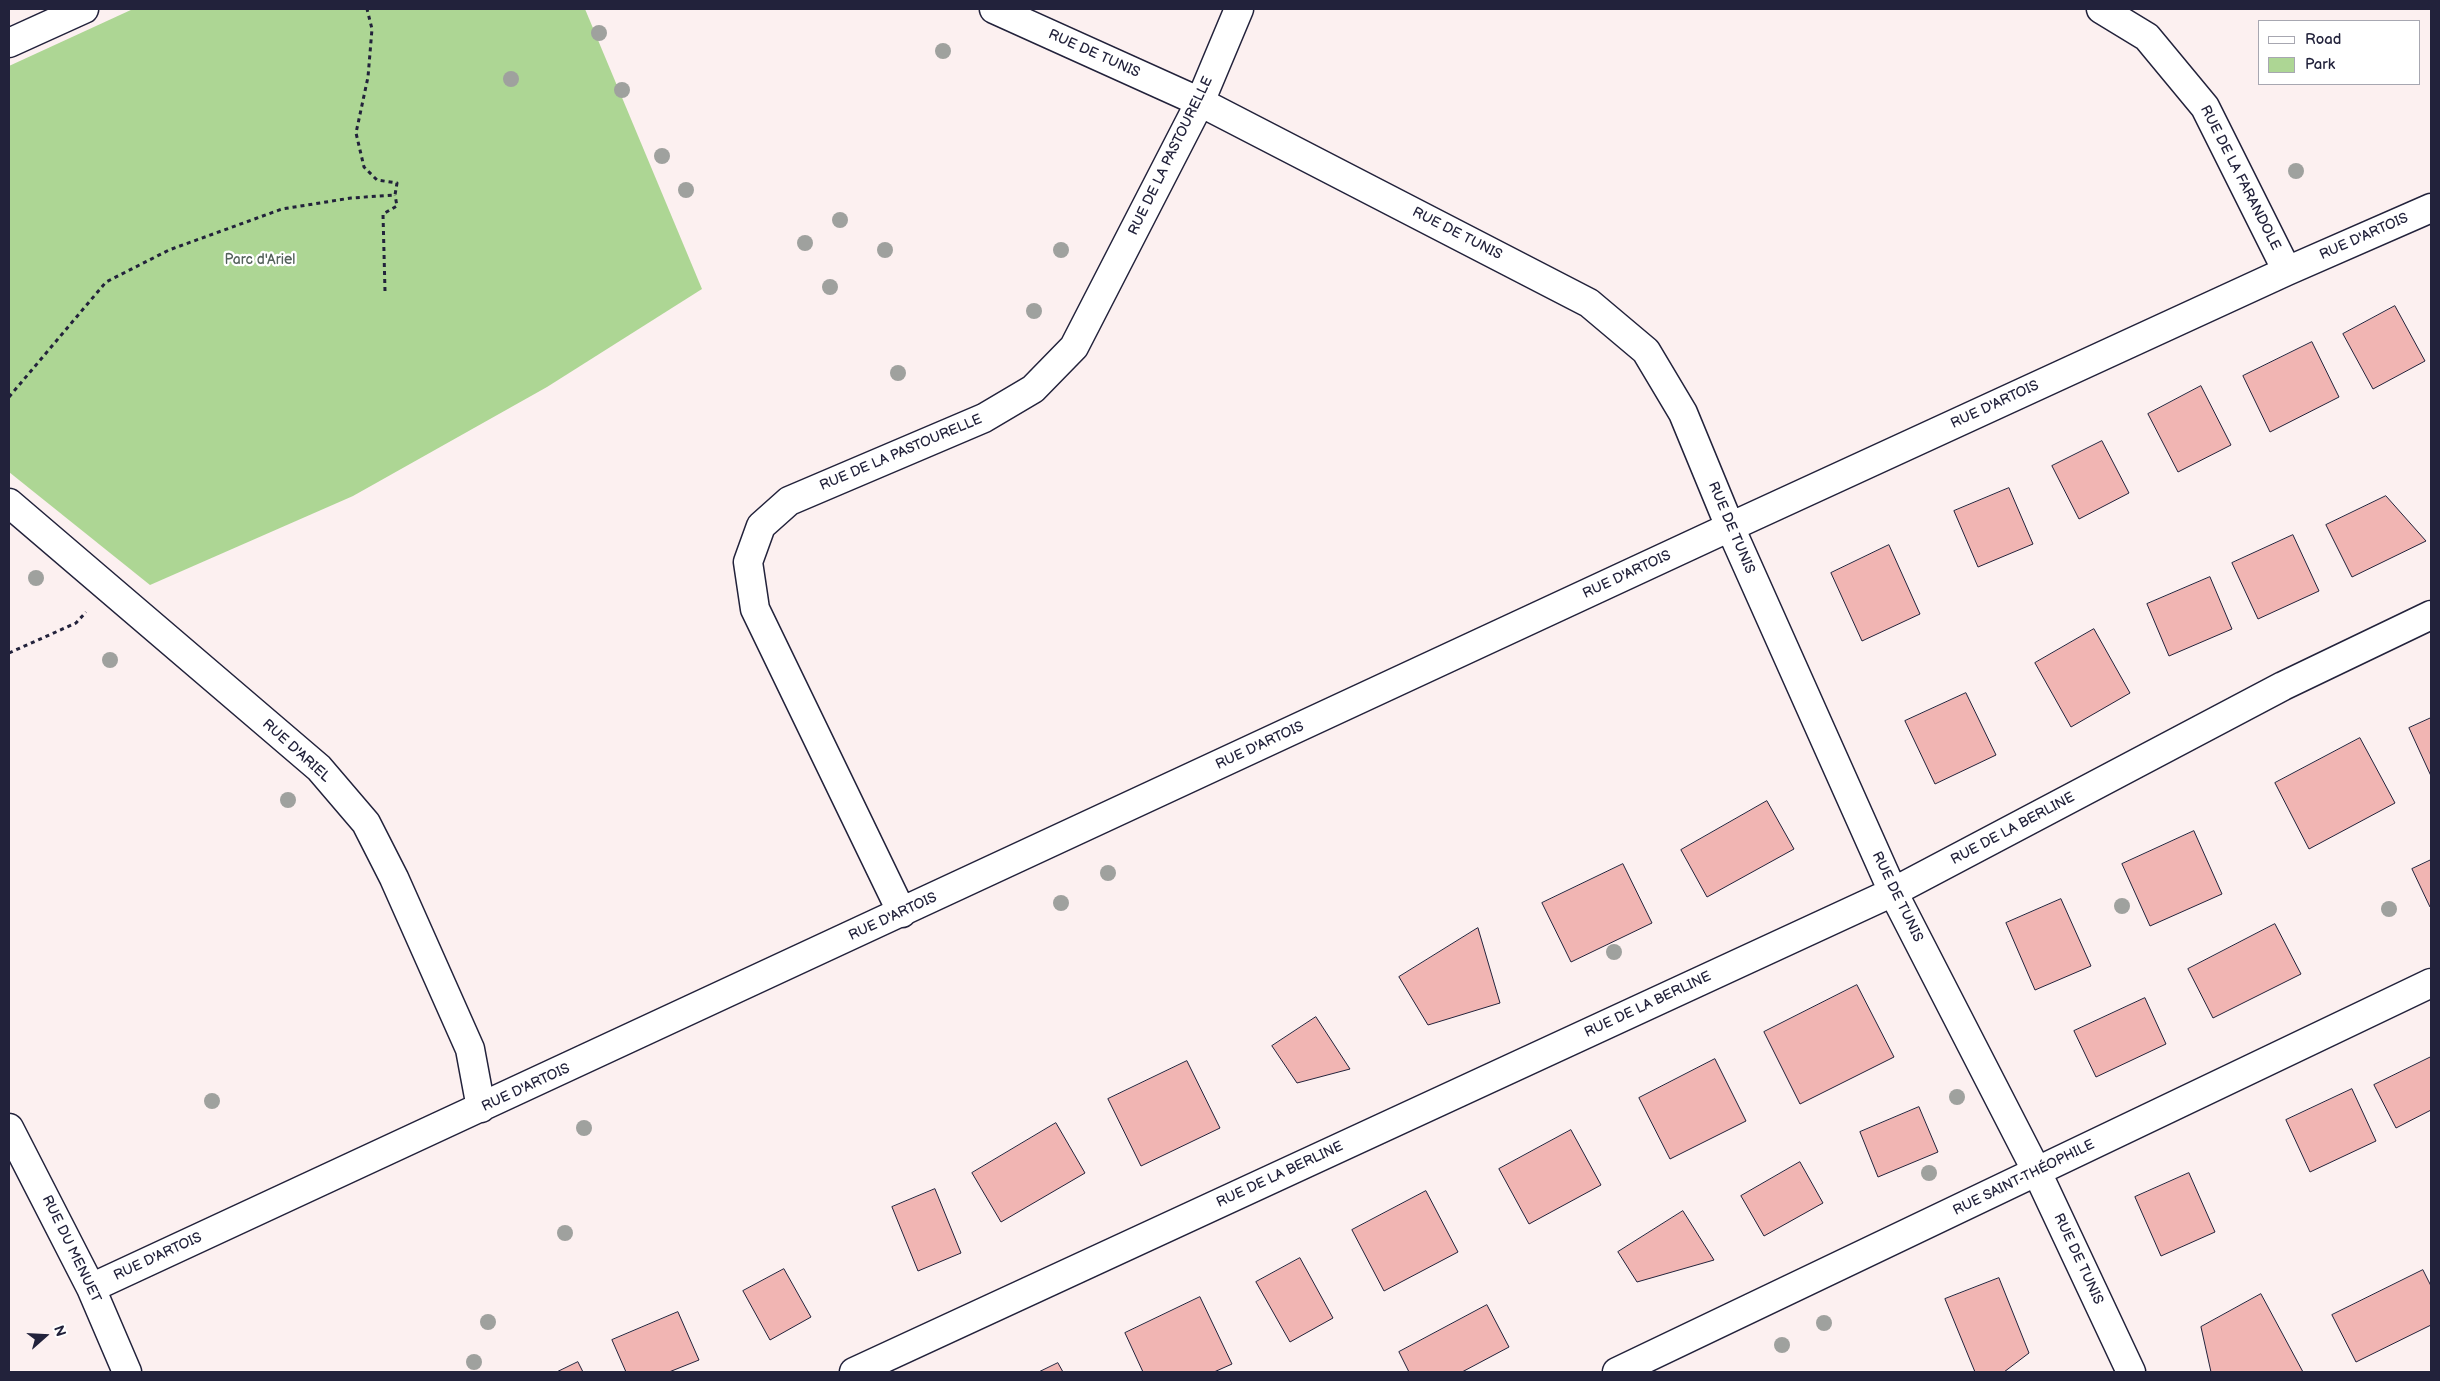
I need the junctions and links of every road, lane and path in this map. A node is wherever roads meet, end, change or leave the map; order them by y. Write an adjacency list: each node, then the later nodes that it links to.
1 (84, 9): 6 (street)
2 (367, 9): 8 (path)
3 (994, 9): 7 (street, RUE DE TUNIS)
4 (1239, 9): 7 (street, RUE DE LA PASTOURELLE)
5 (2101, 9): 10 (street, RUE DE LA FARANDOLE)
6 (9, 43)
7 (1200, 102): 14 (street, RUE DE TUNIS); 19 (street, RUE DE LA PASTOURELLE)
8 (395, 195): 11 (path); 12 (path)
9 (2431, 208): 10 (street, RUE D'ARTOIS)
10 (2287, 272): 14 (street, RUE D'ARTOIS)
11 (385, 291)
12 (9, 397)
13 (9, 503): 15 (street, RUE D'ARIEL)
14 (1730, 527): 18 (street, RUE DE TUNIS); 19 (street, RUE D'ARTOIS)
15 (108, 588): 17 (path); 21 (street, RUE D'ARIEL)
16 (2431, 615): 18 (street, RUE DE LA BERLINE)
17 (9, 654)
18 (1893, 892): 23 (street, RUE DE TUNIS); 26 (street, RUE DE LA BERLINE)
19 (902, 913): 21 (street, RUE D'ARTOIS)
20 (2431, 983): 23 (street, RUE SAINT-THÉOPHILE)
21 (481, 1108): 24 (street, RUE D'ARTOIS)
22 (9, 1128): 24 (street, RUE DU MENUET)
23 (2037, 1172): 27 (street, RUE SAINT-THÉOPHILE); 28 (street, RUE DE TUNIS)
24 (91, 1288): 25 (street, RUE DU MENUET)
25 (128, 1372)
26 (854, 1372)
27 (1617, 1372)
28 (2131, 1372)

